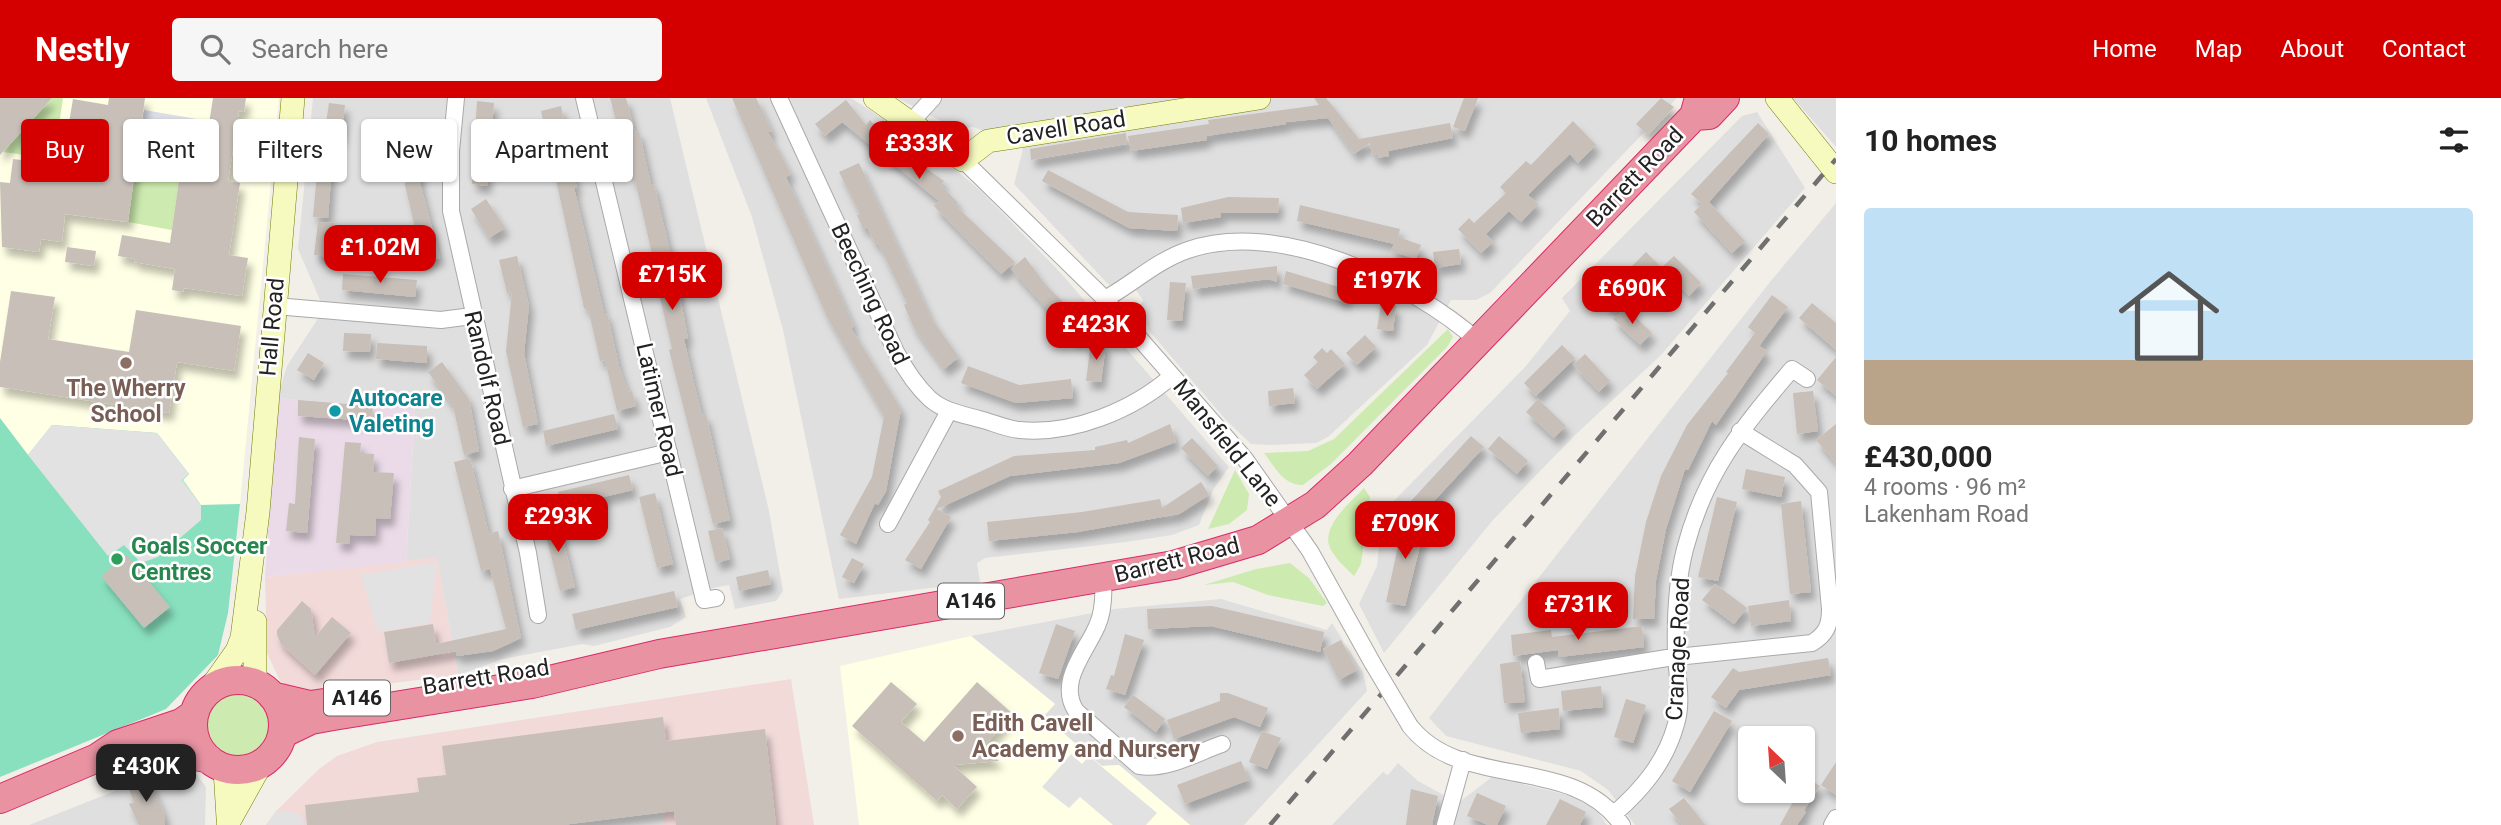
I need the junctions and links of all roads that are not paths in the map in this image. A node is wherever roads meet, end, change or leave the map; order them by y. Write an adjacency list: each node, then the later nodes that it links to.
1 (293, 98): 15 (street, Hall Road)
2 (456, 98): 16 (street, Randolf Road)
3 (584, 98): 22 (street, Latimer Road)
4 (779, 98): 20 (street, Beeching Road)
5 (875, 98): 11 (street, Mansfield Lane)
6 (933, 98): 11 (street)
7 (1259, 98): 12 (street, Cavell Road)
8 (1725, 98): 10 (highway, Barrett Road / A146)
9 (1777, 98): 13 (street)
10 (1697, 107): 17 (highway, Barrett Road / A146)
11 (912, 121): 12 (street, Mansfield Lane)
12 (963, 160): 14 (street, Mansfield Lane)
13 (1836, 172)
14 (1105, 299): 17 (street); 18 (street, Mansfield Lane)
15 (275, 306): 16 (street); 26 (street, Hall Road)
16 (472, 316): 23 (street, Randolf Road)
17 (1479, 342): 24 (highway, Barrett Road / A146)
18 (1172, 376): 20 (street, Beeching Road); 24 (street, Mansfield Lane)
19 (1807, 379): 21 (street, Cranage Road)
20 (949, 411): 25 (street)
21 (1740, 432): 31 (street, Cranage Road); 31 (street)
22 (669, 452): 23 (street); 28 (street, Latimer Road)
23 (512, 489): 29 (street, Randolf Road)
24 (1289, 522): 27 (highway, Barrett Road / A146); 38 (street, Mansfield Lane, bridge)
25 (888, 524)
26 (253, 556): 33 (street, Hall Road); 34 (street, Hall Road)
27 (1103, 578): 30 (highway, Barrett Road / A146); 36 (street)
28 (703, 600)
29 (538, 615)
30 (659, 654): 33 (highway, Barrett Road / A146); 35 (highway, Barrett Road / A146)
31 (1676, 657): 32 (street); 43 (street, Cranage Road)
32 (1538, 680)
33 (263, 690): 34 (highway, A146); 35 (highway, Hall Road)
34 (201, 703): 37 (highway, A146); 39 (highway)
35 (282, 734): 40 (highway)
36 (1222, 744)
37 (97, 758): 39 (highway, A146); 41 (highway, A146)
38 (1463, 760): 43 (street, Mansfield Lane); 45 (street)
39 (217, 764): 40 (highway, A146); 44 (street)
40 (261, 764): 44 (street)
41 (0, 799)
42 (1836, 818): 46 (street)
43 (1618, 820)
44 (228, 824)
45 (1445, 825)
46 (1832, 825)

